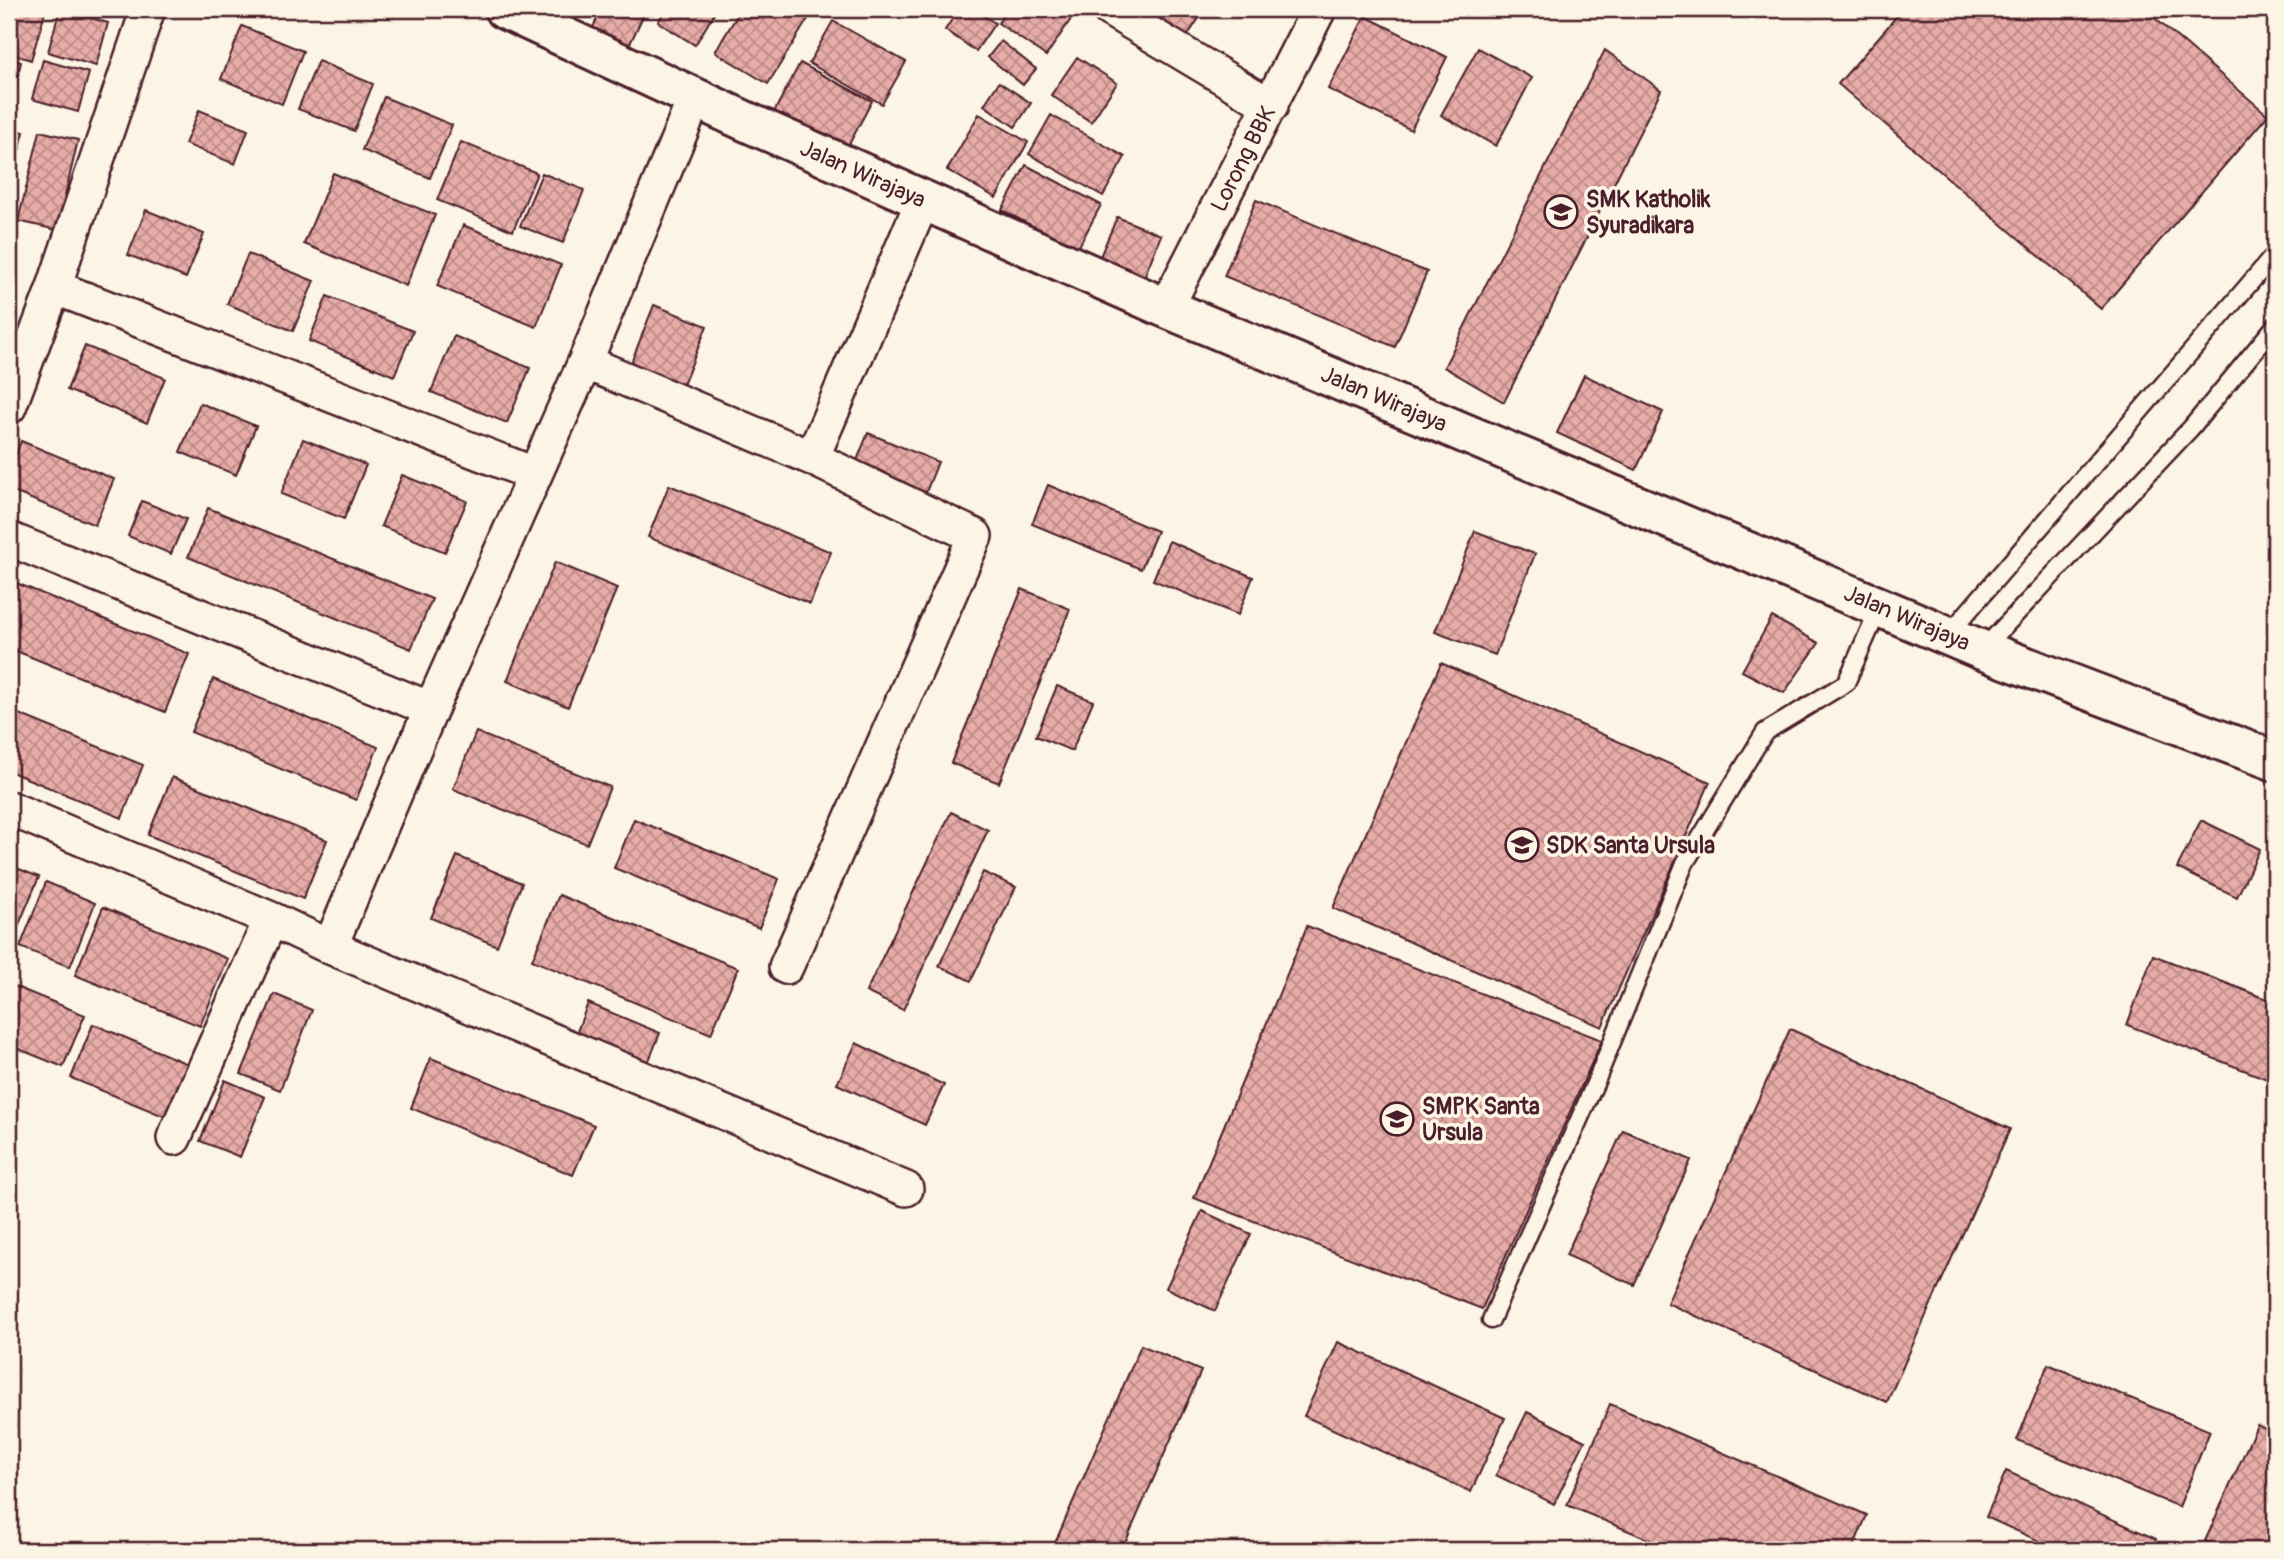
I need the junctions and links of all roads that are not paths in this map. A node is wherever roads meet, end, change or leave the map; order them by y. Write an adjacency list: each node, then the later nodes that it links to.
1 (148, 9): 9 (street)
2 (504, 9): 5 (street, Jalan Wirajaya)
3 (1109, 9): 6 (street)
4 (1319, 9): 6 (street, Lorong BBK)
5 (695, 98): 7 (street, Jalan Wirajaya); 12 (street)
6 (1271, 106): 10 (street, Lorong BBK)
7 (923, 200): 10 (street, Jalan Wirajaya); 14 (street)
8 (2275, 254): 18 (lane)
9 (54, 287): 13 (street); 15 (street)
10 (1166, 308): 17 (street, Jalan Wirajaya)
11 (2275, 326): 19 (lane)
12 (585, 362): 14 (street); 15 (street)
13 (9, 407)
14 (812, 458): 25 (street)
15 (534, 474): 20 (street)
16 (9, 539): 20 (street)
17 (1880, 606): 18 (street, Jalan Wirajaya); 28 (lane)
18 (1948, 635): 19 (street, Jalan Wirajaya)
19 (1982, 650): 21 (street, Jalan Wirajaya)
20 (431, 709): 24 (street)
21 (2275, 761)
22 (9, 808): 23 (street)
23 (271, 919): 24 (street); 26 (street)
24 (330, 947): 27 (street)
25 (786, 967)
26 (174, 1138)
27 (906, 1189)
28 (1491, 1320)

